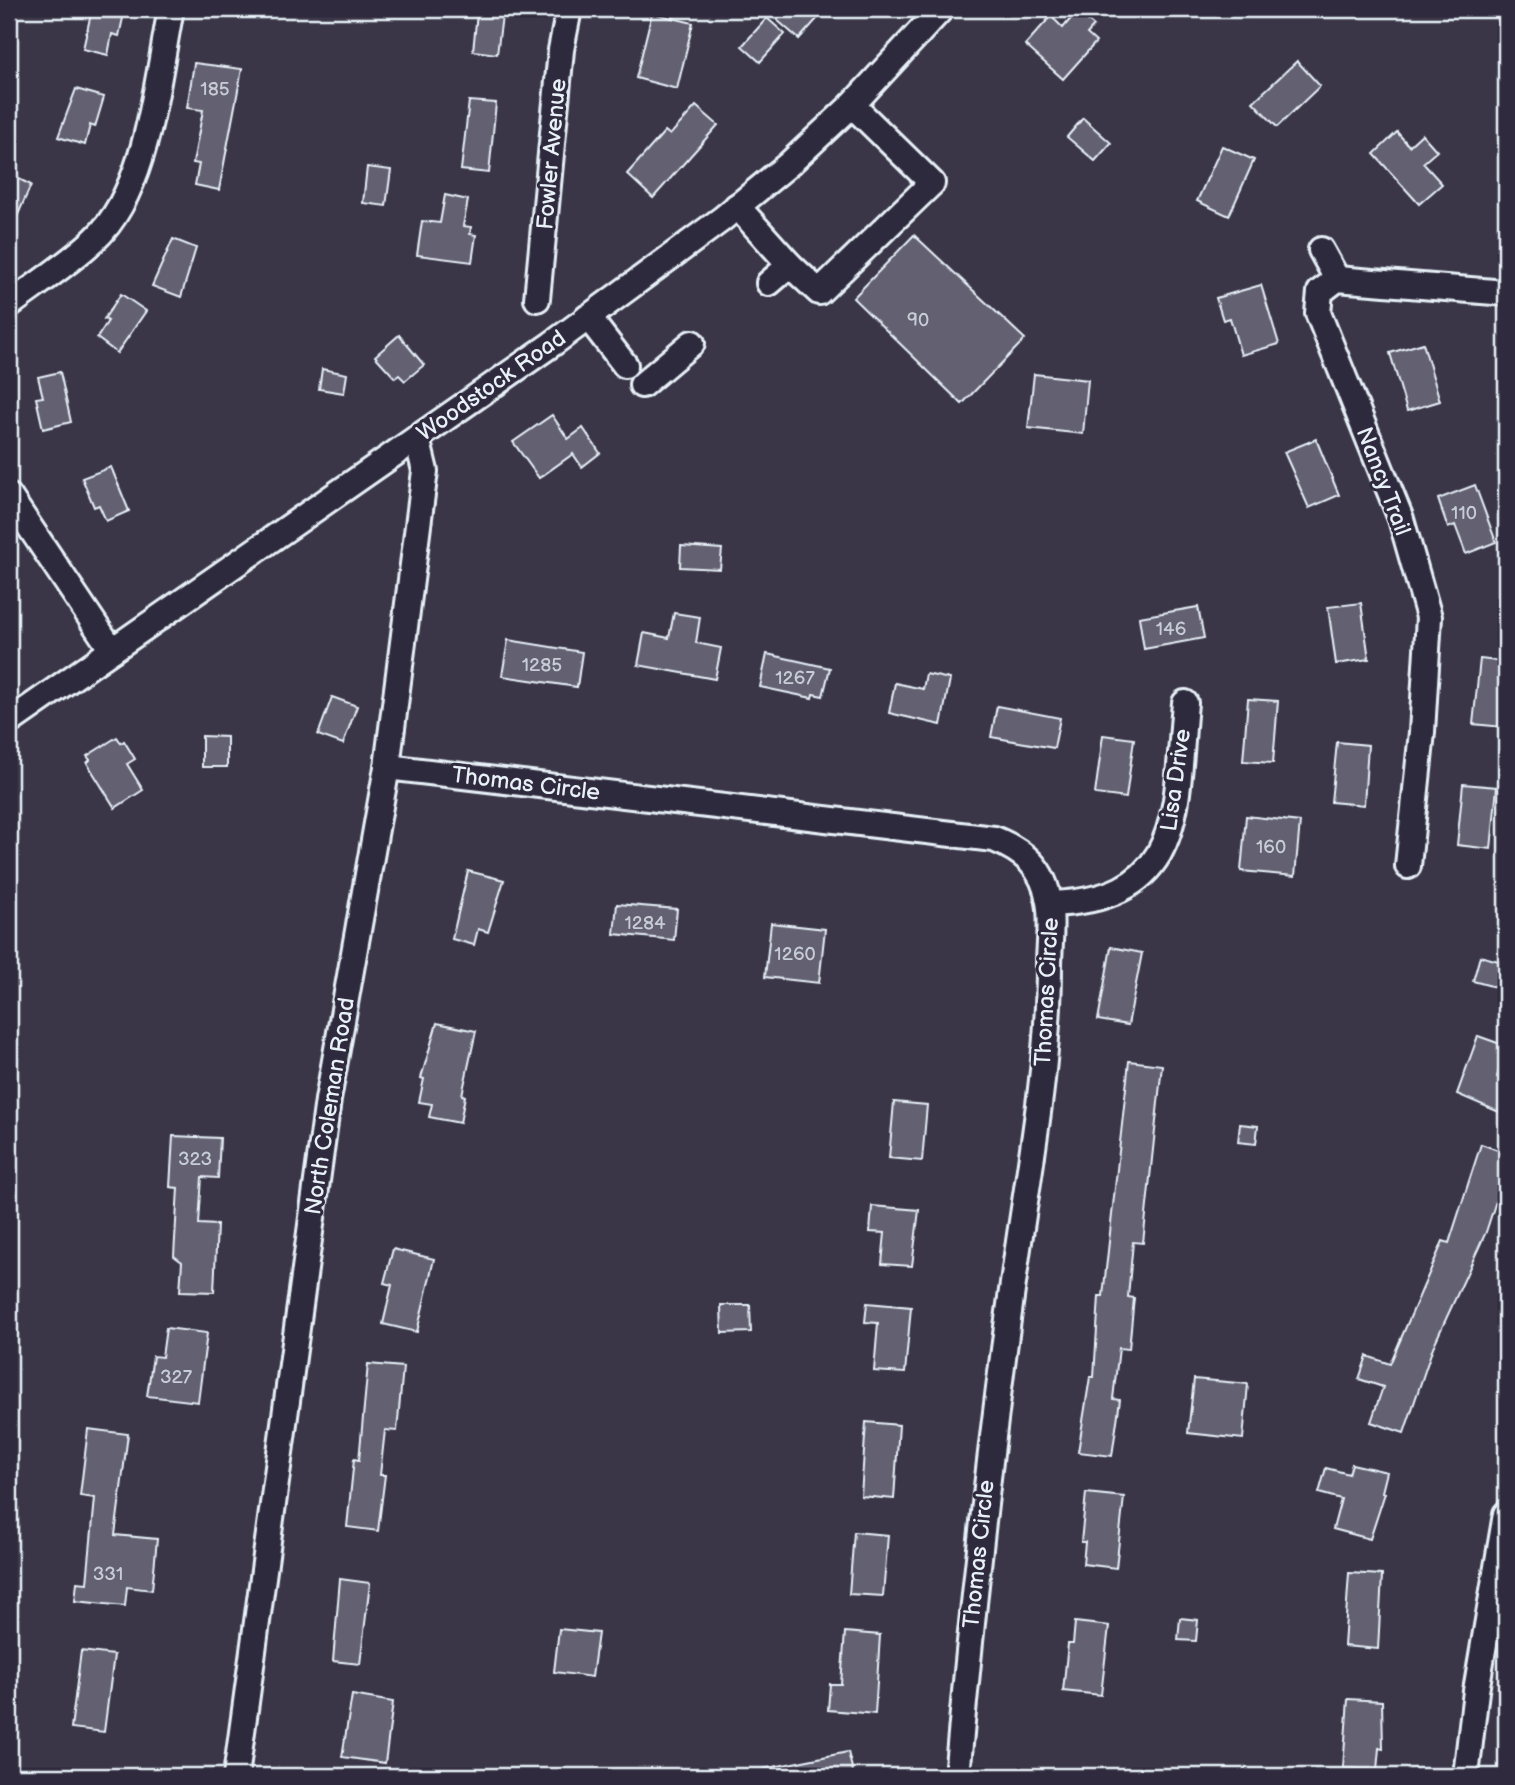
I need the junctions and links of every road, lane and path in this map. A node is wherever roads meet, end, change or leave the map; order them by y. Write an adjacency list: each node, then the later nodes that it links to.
1 (171, 9): 12 (street)
2 (569, 9): 11 (street, Fowler Avenue)
3 (941, 9): 4 (street, Woodstock Road)
4 (852, 105): 5 (street, Woodstock Road); 7 (street)
5 (737, 206): 7 (street); 13 (street, Woodstock Road)
6 (1321, 250): 8 (street)
7 (790, 265): 9 (street)
8 (1337, 279): 10 (street); 23 (street, Nancy Trail)
9 (769, 283)
10 (1506, 292)
11 (537, 299)
12 (9, 305)
13 (587, 317): 15 (street); 17 (street, Woodstock Road)
14 (692, 343): 16 (street)
15 (625, 365)
16 (642, 385)
17 (417, 438): 19 (street, Woodstock Road); 22 (street, North Coleman Road)
18 (9, 496): 19 (street)
19 (112, 650): 21 (street, Woodstock Road)
20 (1185, 704): 24 (street, Lisa Drive)
21 (9, 722)
22 (387, 767): 24 (street, Thomas Circle); 26 (street, North Coleman Road)
23 (1408, 866)
24 (1050, 904): 27 (street, Thomas Circle)
25 (1506, 1514): 28 (street)
26 (236, 1776)
27 (957, 1776)
28 (1466, 1776)

